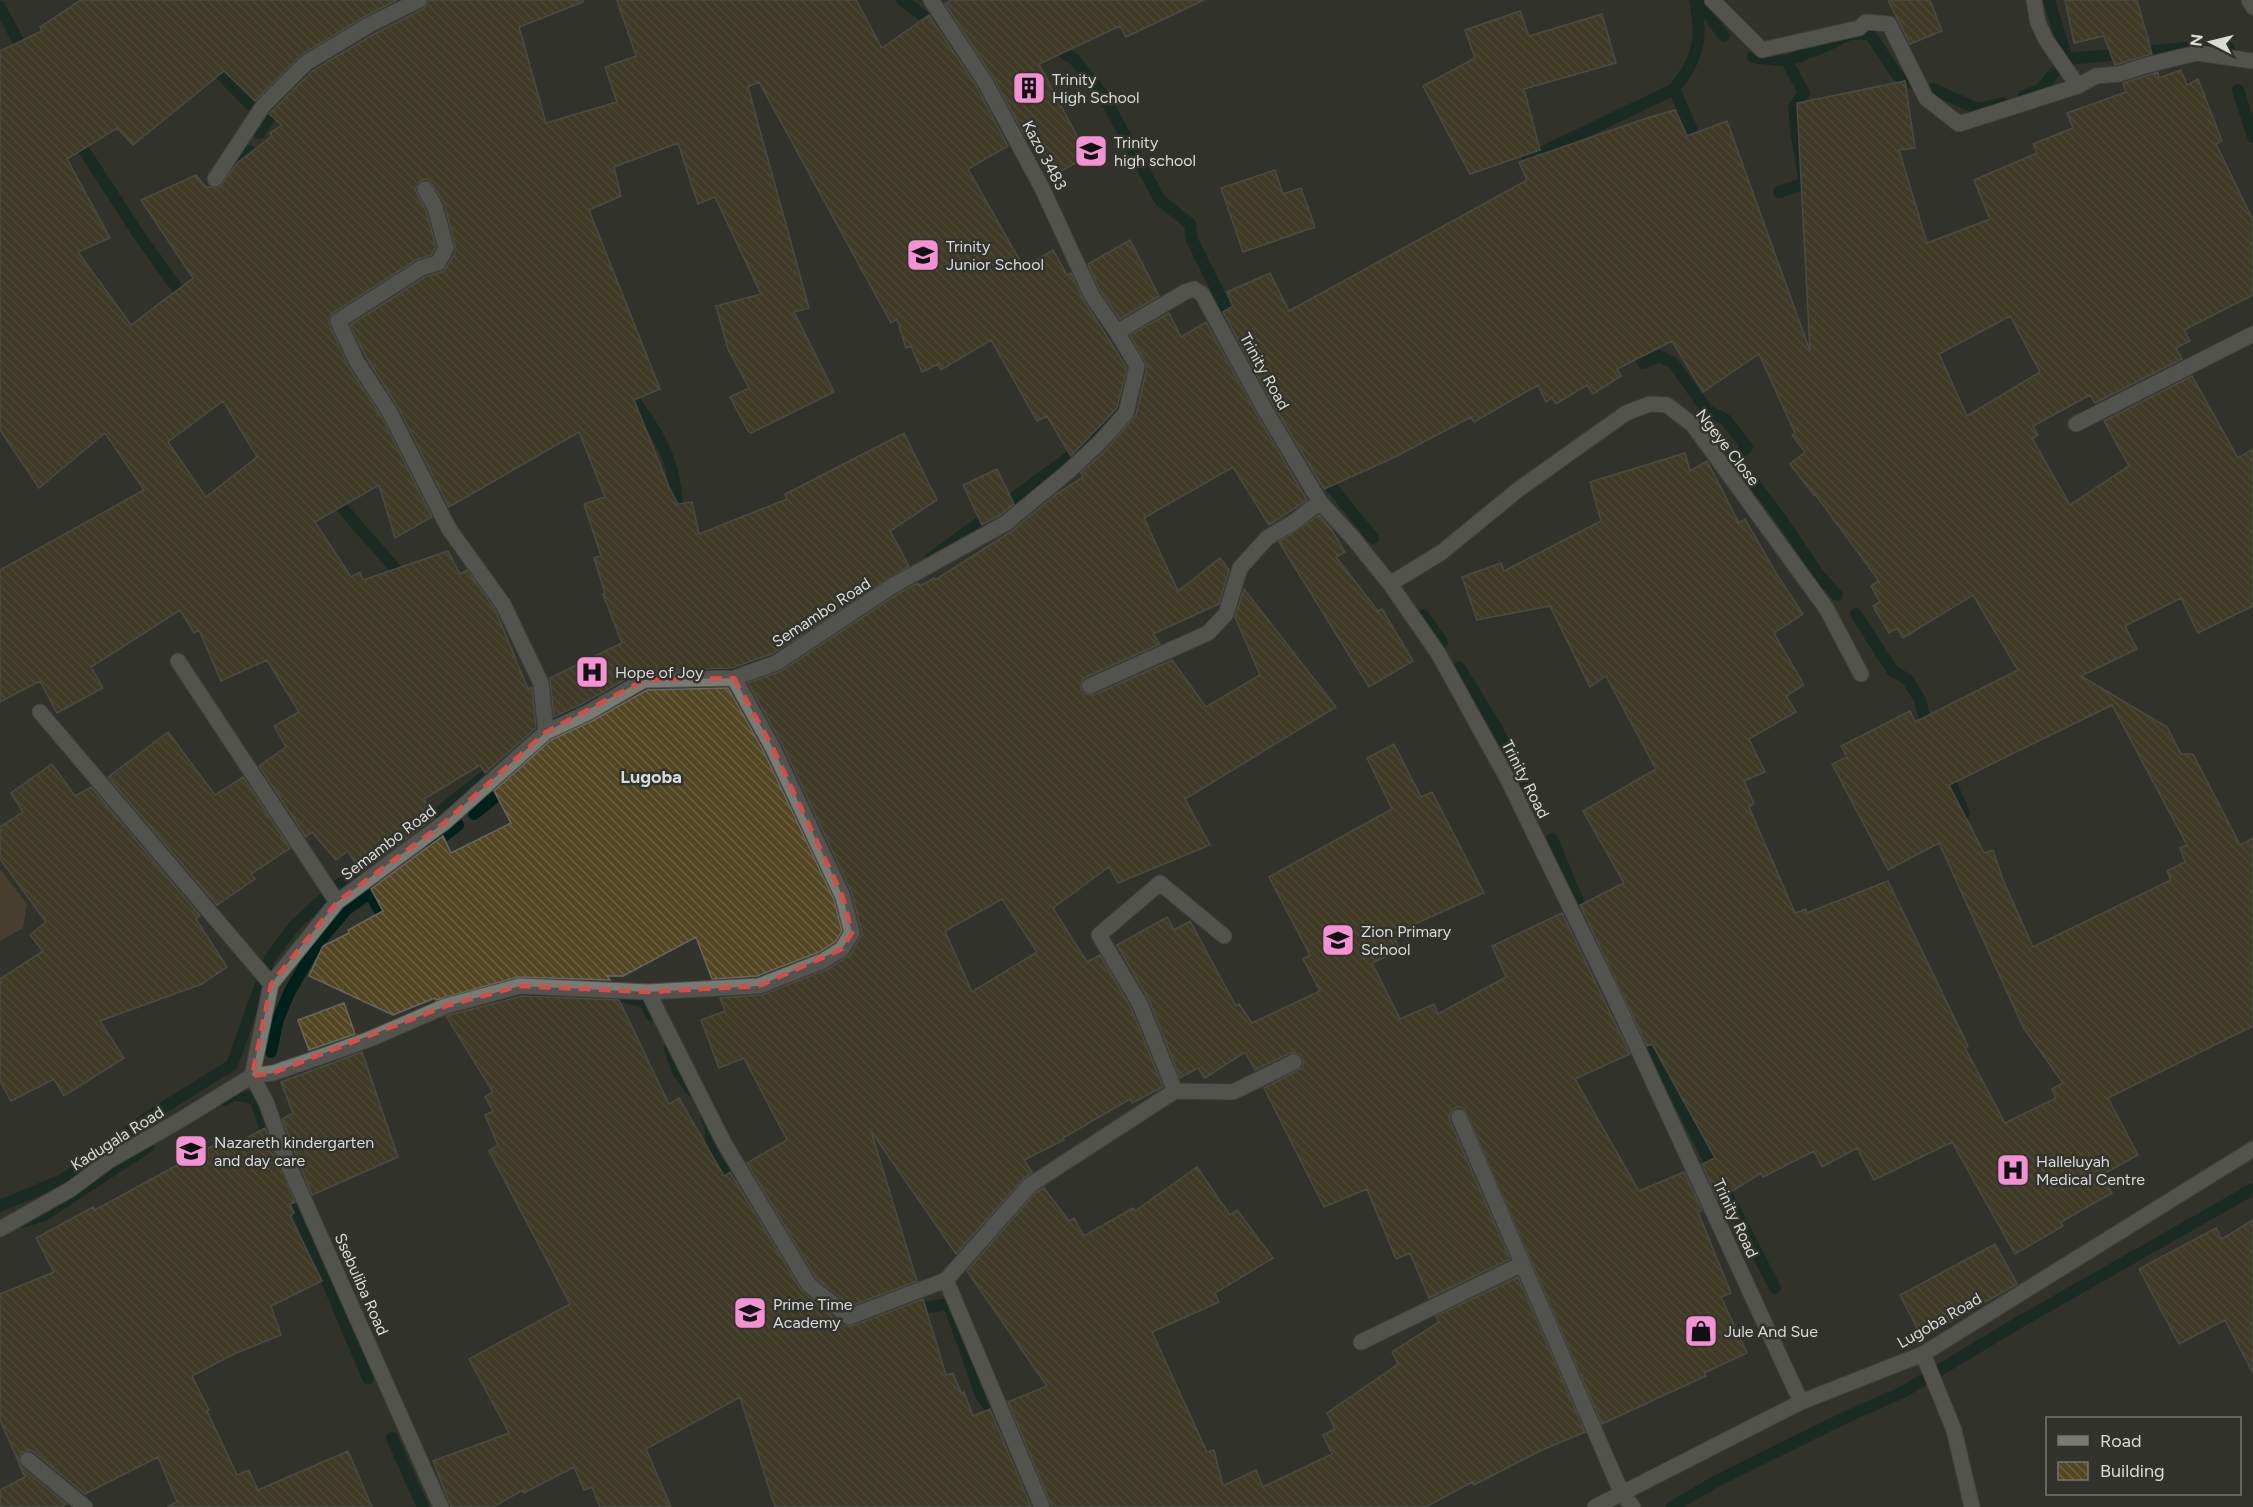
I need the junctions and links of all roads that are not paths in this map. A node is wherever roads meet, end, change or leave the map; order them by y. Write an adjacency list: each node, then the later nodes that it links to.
1 (419, 0): 9 (street)
2 (931, 0): 11 (street, Kazo 3483)
3 (1712, 0): 8 (street)
4 (2034, 0): 8 (street)
5 (2249, 0): 6 (street)
6 (2253, 7)
7 (2253, 61): 8 (street)
8 (2078, 86)
9 (214, 179)
10 (425, 189): 21 (street)
11 (1118, 332): 14 (street, Trinity Road); 18 (street, Semambo Road)
12 (2253, 334): 13 (street)
13 (2076, 424)
14 (1320, 502): 15 (street, Trinity Road); 19 (street)
15 (1390, 584): 17 (street, Ngeye Close); 36 (street, Trinity Road)
16 (178, 661): 22 (street)
17 (1861, 674)
18 (734, 678): 21 (street, Semambo Road); 25 (street)
19 (1090, 686)
20 (40, 712): 24 (street)
21 (546, 732): 22 (street, Semambo Road)
22 (337, 902): 24 (street, Semambo Road)
23 (1224, 936): 28 (street)
24 (271, 984): 27 (street, Semambo Road)
25 (648, 992): 27 (street); 33 (street)
26 (1294, 1062): 28 (street)
27 (252, 1076): 31 (street, Kadugala Road); 40 (street, Ssebuliba Road)
28 (1175, 1091): 33 (street)
29 (1459, 1117): 32 (street)
30 (2253, 1149): 35 (street, Lugoba Road)
31 (0, 1229)
32 (1522, 1264): 34 (street); 38 (street)
33 (946, 1280): 41 (street)
34 (1361, 1342)
35 (1923, 1354): 36 (street, Lugoba Road); 44 (street)
36 (1801, 1402): 38 (street, Lugoba Road)
37 (28, 1460): 39 (street)
38 (1622, 1494): 42 (street, Lugoba Road); 43 (street)
39 (86, 1507)
40 (441, 1507)
41 (1042, 1507)
42 (1595, 1507)
43 (1633, 1507)
44 (1972, 1507)

